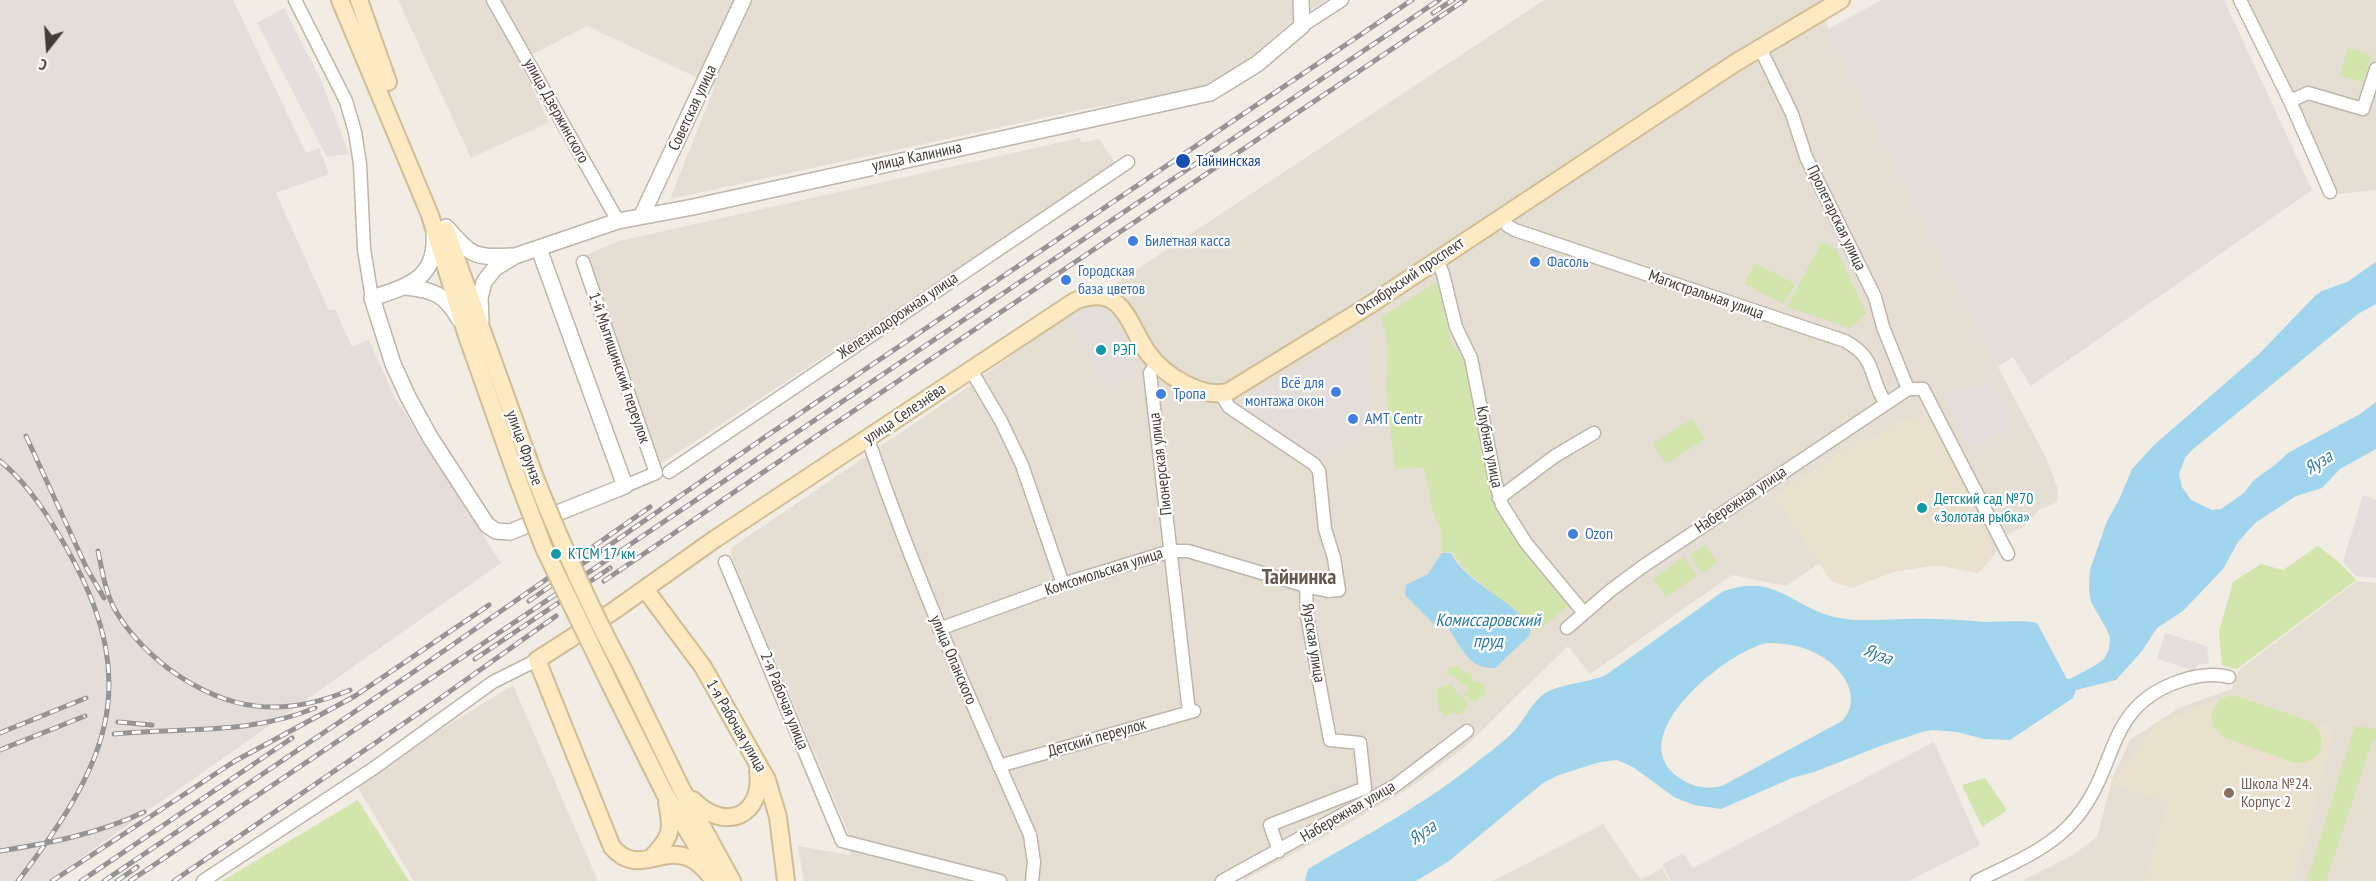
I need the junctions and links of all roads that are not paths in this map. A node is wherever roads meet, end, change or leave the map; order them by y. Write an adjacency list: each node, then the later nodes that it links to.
1 (295, 0): 28 (street)
2 (332, 0): 15 (main road)
3 (340, 0): 15 (main road, улица Фрунзе)
4 (350, 0): 15 (main road, улица Фрунзе)
5 (359, 0): 15 (main road)
6 (493, 0): 21 (street, улица Дзержинского)
7 (1300, 0): 12 (street)
8 (1342, 0): 12 (street)
9 (1841, 0): 13 (main road, Октябрьский проспект)
10 (2240, 0): 16 (street)
11 (741, 2): 19 (street, Советская улица)
12 (1302, 26): 19 (street, улица Калинина)
13 (1760, 48): 20 (main road, Октябрьский проспект); 32 (street, Пролетарская улица)
14 (2376, 69): 16 (street)
15 (382, 83): 22 (main road, улица Фрунзе)
16 (2290, 101): 18 (street)
17 (1128, 162): 37 (street, Железнодорожная улица)
18 (2330, 192)
19 (642, 215): 21 (street, улица Калинина)
20 (1501, 216): 25 (main road, Октябрьский проспект); 34 (street, Магистральная улица)
21 (618, 222): 23 (street, улица Калинина)
22 (439, 225): 24 (street); 27 (street); 29 (main road, улица Фрунзе)
23 (539, 249): 24 (street, улица Калинина); 39 (street)
24 (515, 256): 29 (street)
25 (1437, 259): 33 (main road, Октябрьский проспект); 40 (street, Клубная улица)
26 (583, 262): 39 (street, 1-й Мытищинский переулок)
27 (406, 287): 28 (street); 29 (street)
28 (372, 298): 39 (street)
29 (474, 331): 38 (main road, улица Фрунзе)
30 (1157, 362): 31 (main road, улица Селезнёва); 33 (main road); 41 (street, Пионерская улица)
31 (971, 370): 36 (main road, улица Селезнёва); 44 (street)
32 (1908, 389): 34 (street, Набережная улица); 42 (street, Набережная улица)
33 (1221, 394): 45 (street, Яузская улица)
34 (1885, 402): 47 (street, Набережная улица)
35 (1594, 433): 40 (street)
36 (868, 438): 46 (main road, улица Селезнёва); 49 (street, улица Опанского)
37 (669, 472)
38 (526, 477): 56 (main road, улица Фрунзе, bridge); 56 (main road, улица Фрунзе, bridge)
39 (625, 486)
40 (1499, 498): 47 (street, Клубная улица)
41 (1171, 551): 44 (street, Комсомольская улица); 45 (street, Комсомольская улица); 52 (street, Пионерская улица)
42 (2008, 554)
43 (725, 562): 63 (street, 2-я Рабочая улица)
44 (1063, 584): 49 (street, Комсомольская улица)
45 (1306, 586): 57 (street, Яузская улица)
46 (645, 589): 50 (main road, улица Селезнёва); 54 (main road, 1-я Рабочая улица)
47 (1584, 613): 48 (street, Набережная улица)
48 (1567, 628)
49 (939, 629): 55 (street, улица Опанского)
50 (537, 660): 58 (main road); 59 (street)
51 (2229, 677): 66 (street)
52 (1192, 712): 55 (street, Детский переулок)
53 (1467, 732): 57 (street, Набережная улица)
54 (757, 763): 56 (main road); 62 (main road, 1-я Рабочая улица)
55 (999, 766): 64 (street, улица Опанского)
56 (672, 789): 58 (main road); 60 (main road, улица Фрунзе); 61 (main road, улица Фрунзе)
57 (1279, 851): 65 (street, Набережная улица)
58 (650, 860): 60 (main road)
59 (203, 881)
60 (717, 881)
61 (732, 881)
62 (786, 881)
63 (1000, 881)
64 (1032, 881)
65 (1222, 881)
66 (1977, 881)

